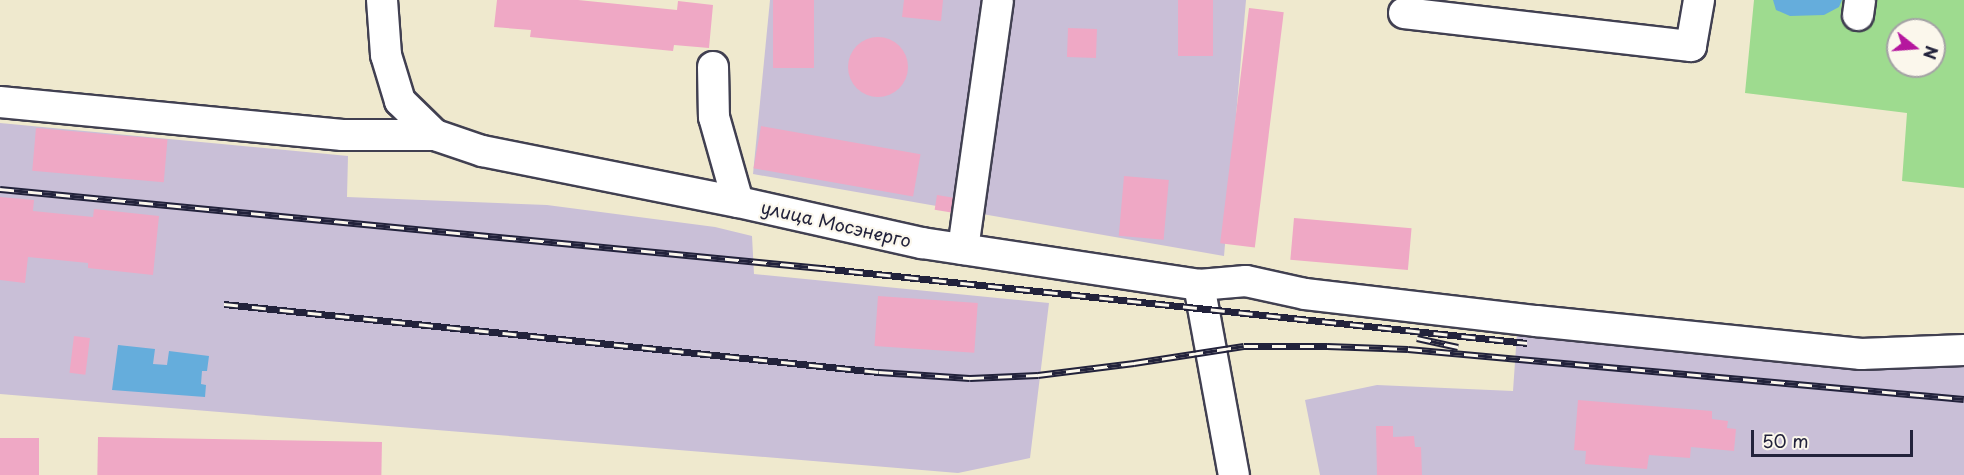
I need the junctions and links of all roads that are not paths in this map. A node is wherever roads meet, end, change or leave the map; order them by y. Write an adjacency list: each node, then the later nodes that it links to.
1 (382, 0): 7 (street, улица Мосэнерго)
2 (998, 0): 9 (street)
3 (1699, 0): 4 (street)
4 (1404, 13)
5 (713, 67): 8 (street)
6 (0, 102): 7 (street)
7 (435, 135): 8 (street, улица Мосэнерго)
8 (738, 202): 9 (street, улица Мосэнерго)
9 (963, 249): 10 (street, улица Мосэнерго)
10 (1199, 285): 11 (street, улица Мосэнерго); 12 (street)
11 (1964, 350)
12 (1234, 475)

